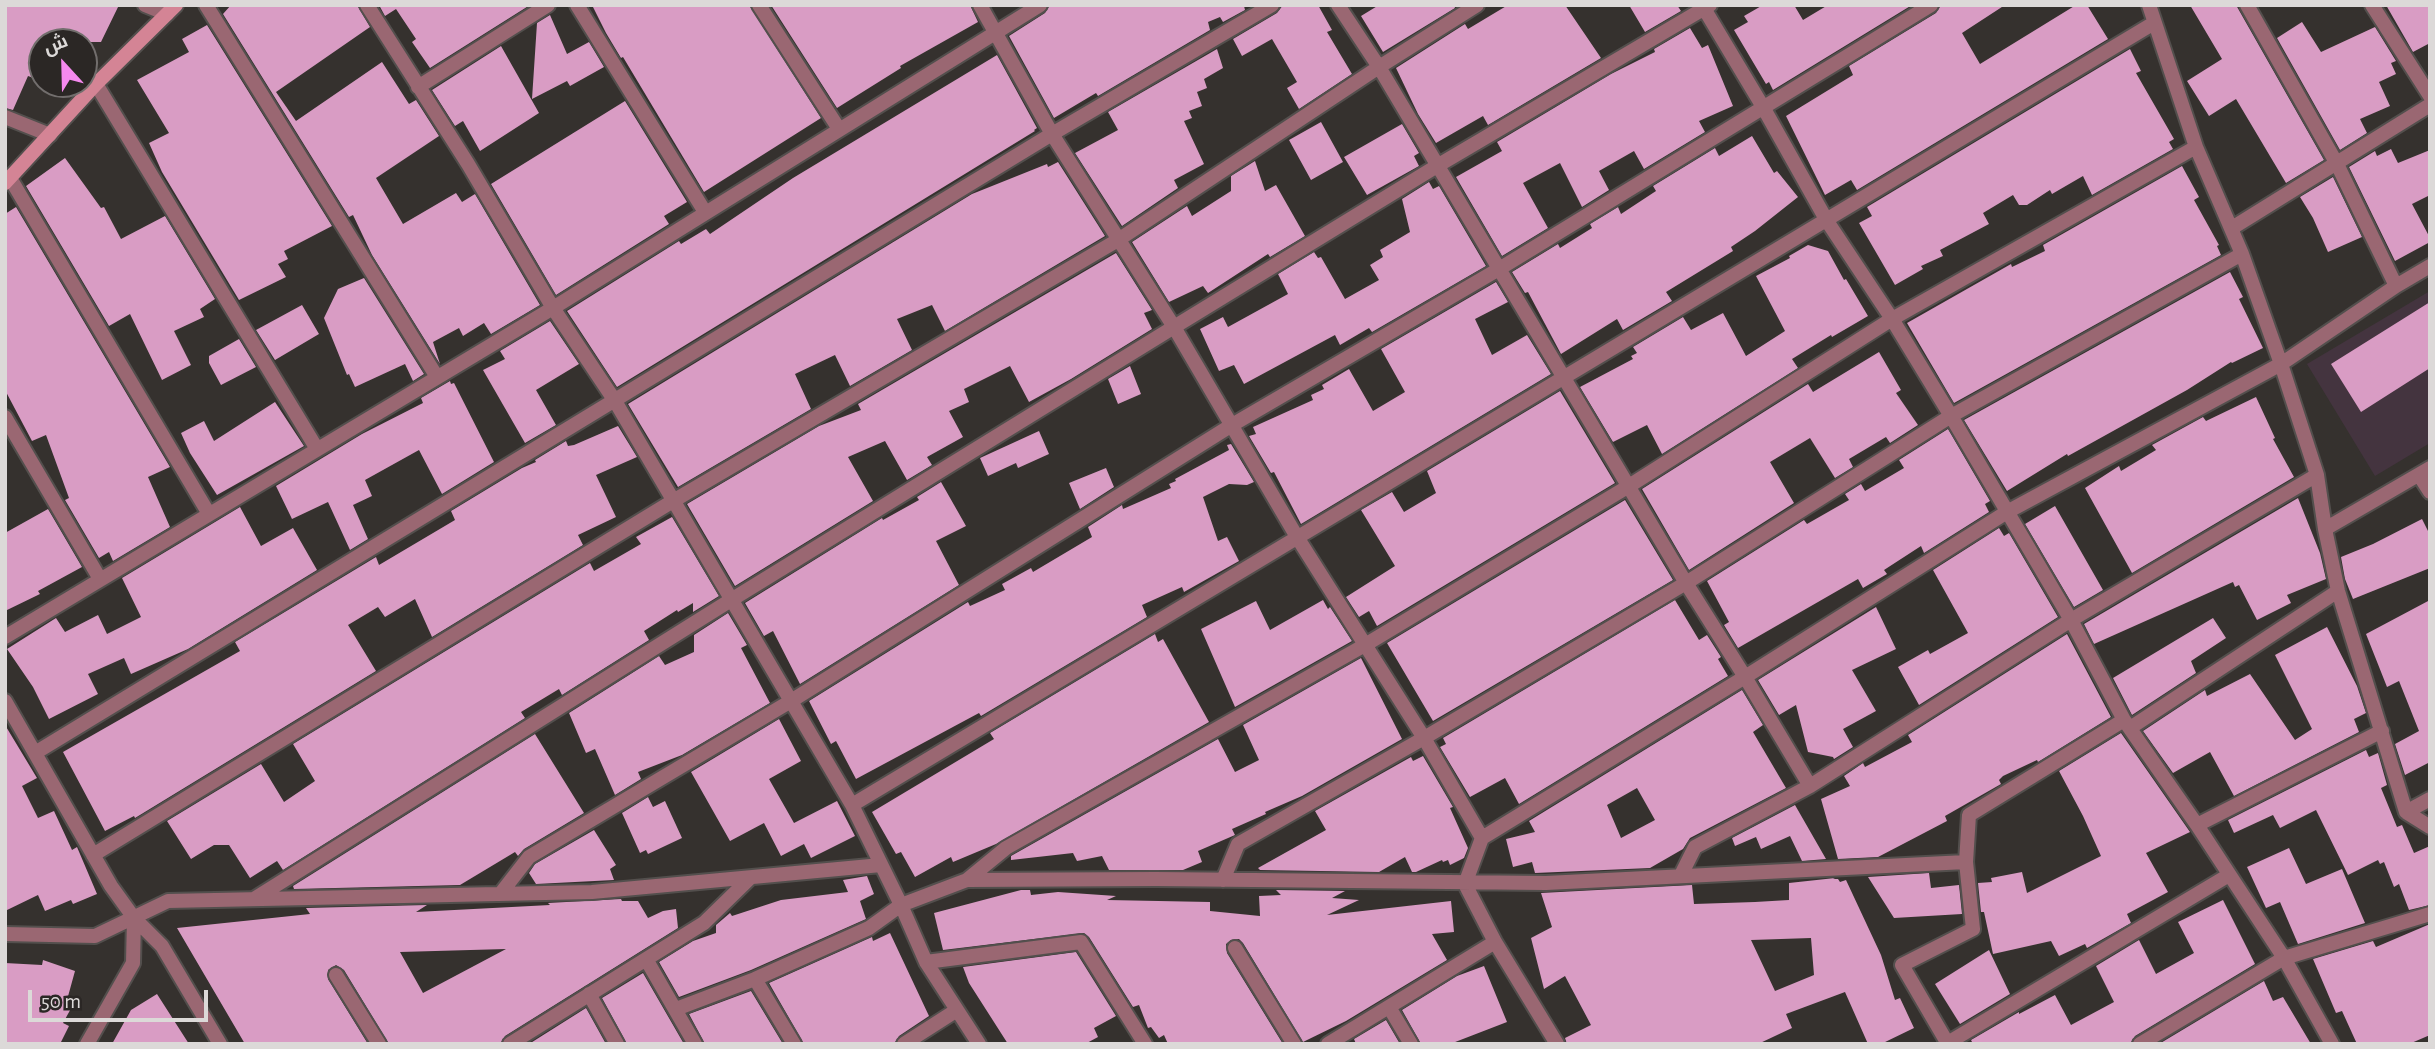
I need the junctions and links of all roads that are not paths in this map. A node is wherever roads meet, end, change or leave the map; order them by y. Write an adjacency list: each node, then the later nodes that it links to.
1 (145, 5): 16 (street)
2 (206, 5): 47 (street)
3 (366, 5): 22 (street)
4 (548, 5): 22 (street)
5 (577, 5): 35 (street)
6 (759, 5): 28 (street)
7 (980, 5): 18 (street)
8 (1040, 5): 18 (street)
9 (1272, 5): 29 (street)
10 (1338, 5): 19 (street)
11 (1477, 5): 19 (street)
12 (1931, 5): 26 (street)
13 (2247, 5): 32 (street)
14 (2372, 5): 23 (street)
15 (1705, 7): 26 (street); 33 (street)
16 (172, 10): 20 (street)
17 (2154, 11): 31 (street); 36 (street)
18 (996, 32): 28 (street); 29 (street)
19 (1379, 67): 33 (street); 38 (street)
20 (98, 82)
21 (98, 87): 53 (street)
22 (418, 87): 43 (street)
23 (2430, 96)
24 (83, 98): 30 (street)
25 (2430, 105): 32 (street)
26 (1763, 107): 36 (street); 41 (street)
27 (5, 117): 30 (street)
28 (839, 129): 35 (street)
29 (1052, 134): 38 (street); 49 (street)
30 (50, 135): 34 (street)
31 (2196, 147): 37 (street); 44 (street)
32 (2337, 164): 37 (street); 42 (street)
33 (1437, 166): 41 (street); 45 (street)
34 (8, 181): 60 (street)
35 (705, 212): 43 (street)
36 (1827, 221): 44 (street); 48 (street)
37 (2232, 228): 39 (street)
38 (1118, 240): 45 (street); 58 (street)
39 (2242, 254): 46 (street); 50 (street)
40 (2430, 266): 42 (street)
41 (1499, 269): 48 (street); 52 (street)
42 (2396, 286): 46 (street)
43 (553, 308): 47 (street); 49 (street)
44 (1892, 319): 50 (street); 56 (street)
45 (1174, 327): 52 (street); 66 (street)
46 (2281, 364): 55 (street); 59 (street)
47 (437, 377): 53 (street)
48 (1564, 377): 56 (street); 62 (street)
49 (615, 401): 58 (street); 76 (street)
50 (1951, 416): 59 (street); 64 (street)
51 (5, 417): 63 (street)
52 (1232, 425): 62 (street); 72 (street)
53 (317, 449): 60 (street)
54 (2424, 471): 57 (street); 61 (street)
55 (2317, 475): 61 (street); 67 (street)
56 (1629, 486): 64 (street); 69 (street)
57 (2430, 492)
58 (673, 500): 66 (street); 84 (street)
59 (2007, 512): 67 (street); 70 (street)
60 (209, 514): 63 (street)
61 (2325, 529): 65 (street)
62 (1297, 537): 69 (street); 79 (street)
63 (100, 579): 68 (street)
64 (1686, 583): 70 (street); 75 (street)
65 (2338, 591): 73 (street); 74 (street)
66 (731, 600): 72 (street); 94 (street)
67 (2071, 620): 73 (street); 77 (street)
68 (5, 636)
69 (1365, 645): 75 (street); 90 (street)
70 (1745, 677): 77 (street); 83 (street)
71 (5, 701): 76 (street)
72 (791, 701): 79 (street); 93 (street)
73 (2127, 724): 81 (street); 85 (street)
74 (2382, 731): 80 (street); 81 (street)
75 (1424, 738): 83 (street); 91 (street)
76 (36, 754): 84 (street)
77 (1810, 786): 87 (street)
78 (2430, 800): 80 (street)
79 (852, 805): 86 (street)
80 (2406, 812): 82 (street)
81 (2197, 825): 88 (street)
82 (2430, 827)
83 (1482, 838): 92 (street)
84 (93, 855): 97 (street)
85 (1966, 862): 87 (street); 124 (street)
86 (881, 865): 89 (street); 95 (street)
87 (1681, 875): 92 (street)
88 (2230, 875): 101 (street); 124 (street)
89 (750, 878): 93 (street); 102 (street)
90 (967, 880): 91 (street); 95 (street)
91 (1223, 880): 92 (street)
92 (1465, 884): 99 (street)
93 (502, 893): 94 (street)
94 (254, 899): 97 (street)
95 (901, 905): 103 (street); 105 (street)
96 (2430, 914): 101 (street)
97 (134, 918): 98 (street); 110 (street); 111 (street)
98 (5, 934)
99 (1495, 942): 107 (street); 123 (street)
100 (1235, 947): 120 (street)
101 (2284, 958): 125 (street); 126 (street)
102 (646, 959): 106 (street); 108 (street)
103 (926, 962): 109 (street); 119 (street)
104 (336, 975): 112 (street)
105 (755, 979): 108 (street); 116 (street)
106 (589, 994): 113 (street); 114 (street)
107 (1389, 1007): 121 (street); 122 (street)
108 (676, 1009): 115 (street)
109 (957, 1010): 117 (street); 118 (street)
110 (87, 1044)
111 (220, 1044)
112 (380, 1044)
113 (510, 1044)
114 (617, 1044)
115 (695, 1044)
116 (794, 1044)
117 (904, 1044)
118 (979, 1044)
119 (1145, 1044)
120 (1294, 1044)
121 (1328, 1044)
122 (1411, 1044)
123 (1557, 1044)
124 (1947, 1044)
125 (2140, 1044)
126 (2332, 1044)

